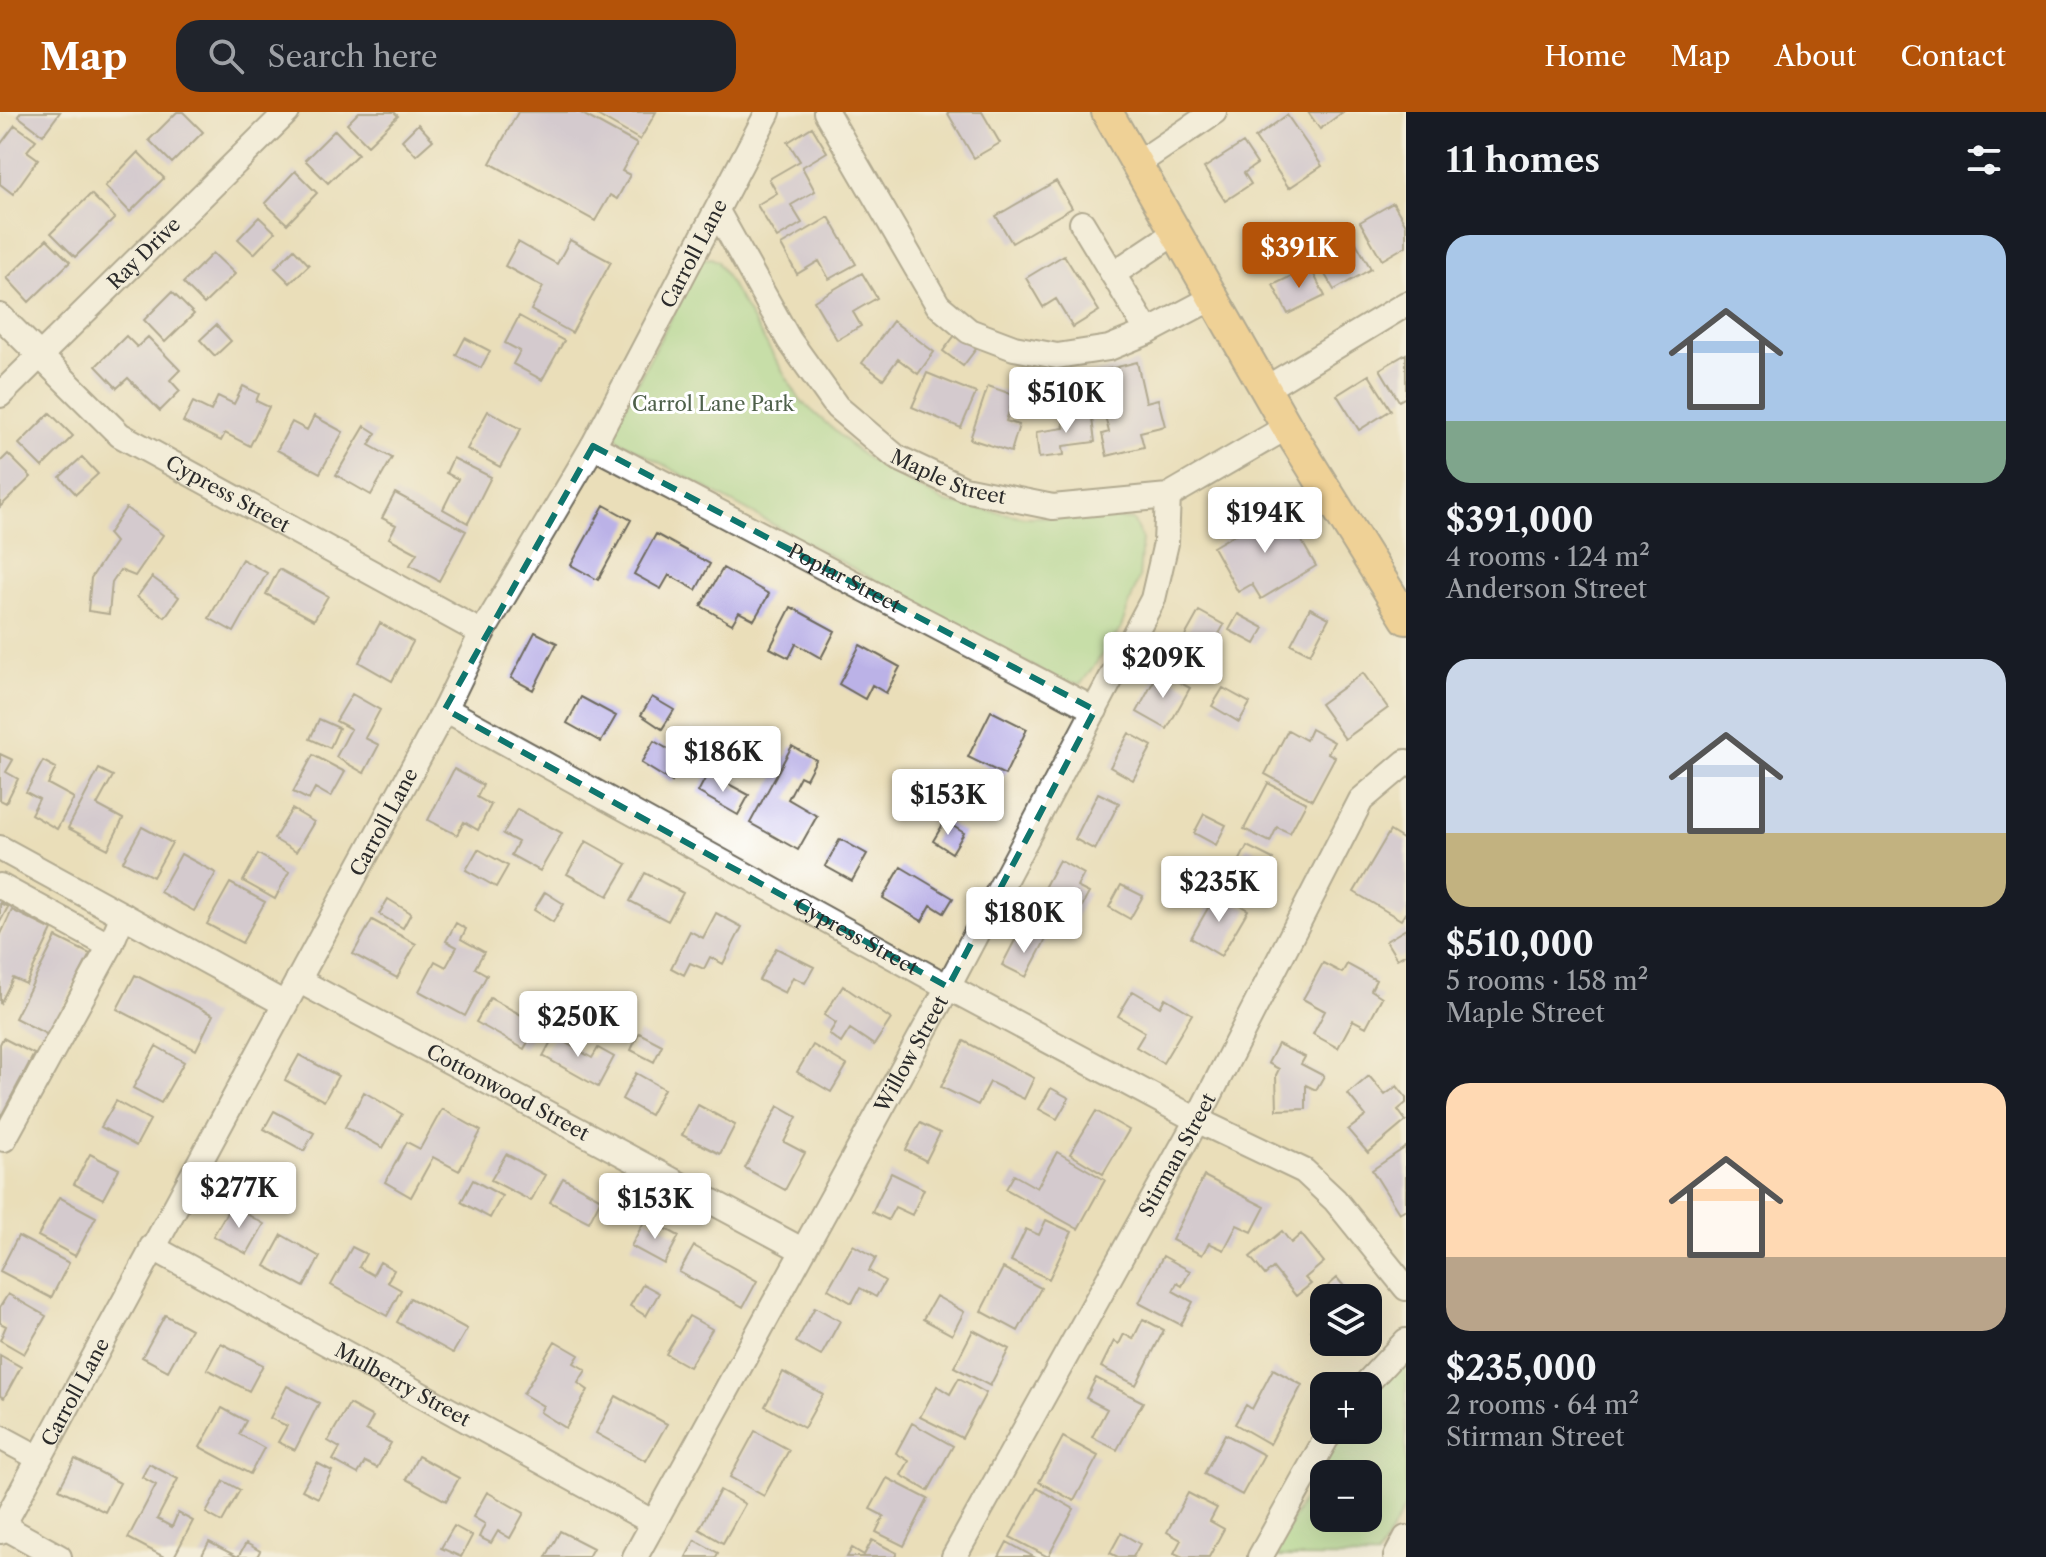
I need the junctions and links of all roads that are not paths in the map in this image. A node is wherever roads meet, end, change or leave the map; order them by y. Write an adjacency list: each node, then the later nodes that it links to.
1 (287, 112): 15 (street, Ray Drive)
2 (768, 112): 7 (street, Carroll Lane)
3 (826, 112): 14 (street)
4 (1107, 112): 6 (main road)
5 (1214, 112): 6 (street)
6 (1137, 164): 9 (main road)
7 (717, 211): 19 (street, Carroll Lane); 20 (street, Maple Street)
8 (1082, 223): 10 (street)
9 (1176, 232): 10 (street); 11 (main road)
10 (1113, 274): 14 (street)
11 (1214, 297): 14 (street); 16 (main road)
12 (1406, 304): 16 (street)
13 (0, 316): 15 (street, Cypress Street)
14 (1148, 332)
15 (40, 356): 17 (street, Ray Drive); 22 (street, Cypress Street)
16 (1267, 388): 18 (main road)
17 (0, 395)
18 (1287, 427): 20 (street, Maple Street); 21 (main road)
19 (593, 446): 22 (street, Carroll Lane); 24 (street, Poplar Street)
20 (1168, 496): 24 (street, Willow Street)
21 (1406, 619)
22 (482, 633): 23 (street, Carroll Lane)
23 (445, 709): 30 (street, Carroll Lane); 31 (street, Cypress Street)
24 (1095, 710): 31 (street, Willow Street)
25 (1406, 762): 33 (street, Stirman Street)
26 (0, 848): 28 (street)
27 (0, 886): 29 (street)
28 (123, 915): 29 (street); 32 (street)
29 (110, 946): 34 (street)
30 (298, 980): 32 (street, Carroll Lane); 36 (street, Cottonwood Street)
31 (948, 987): 33 (street, Cypress Street); 36 (street, Willow Street)
32 (285, 1004): 35 (street, Carroll Lane)
33 (1197, 1120): 37 (street, Cypress Street); 48 (street, Stirman Street)
34 (4, 1139)
35 (152, 1247): 42 (street, Carroll Lane); 43 (street, Mulberry Street)
36 (802, 1250): 43 (street, Willow Street)
37 (1406, 1288)
38 (1406, 1341): 39 (street)
39 (1377, 1372)
40 (0, 1437): 42 (street)
41 (1323, 1444): 49 (street)
42 (39, 1458): 44 (street, Carroll Lane)
43 (654, 1523): 47 (street, Willow Street)
44 (2, 1529): 46 (street)
45 (1406, 1538): 50 (street)
46 (59, 1557)
47 (635, 1557)
48 (954, 1557)
49 (1260, 1557)
50 (1396, 1557)

